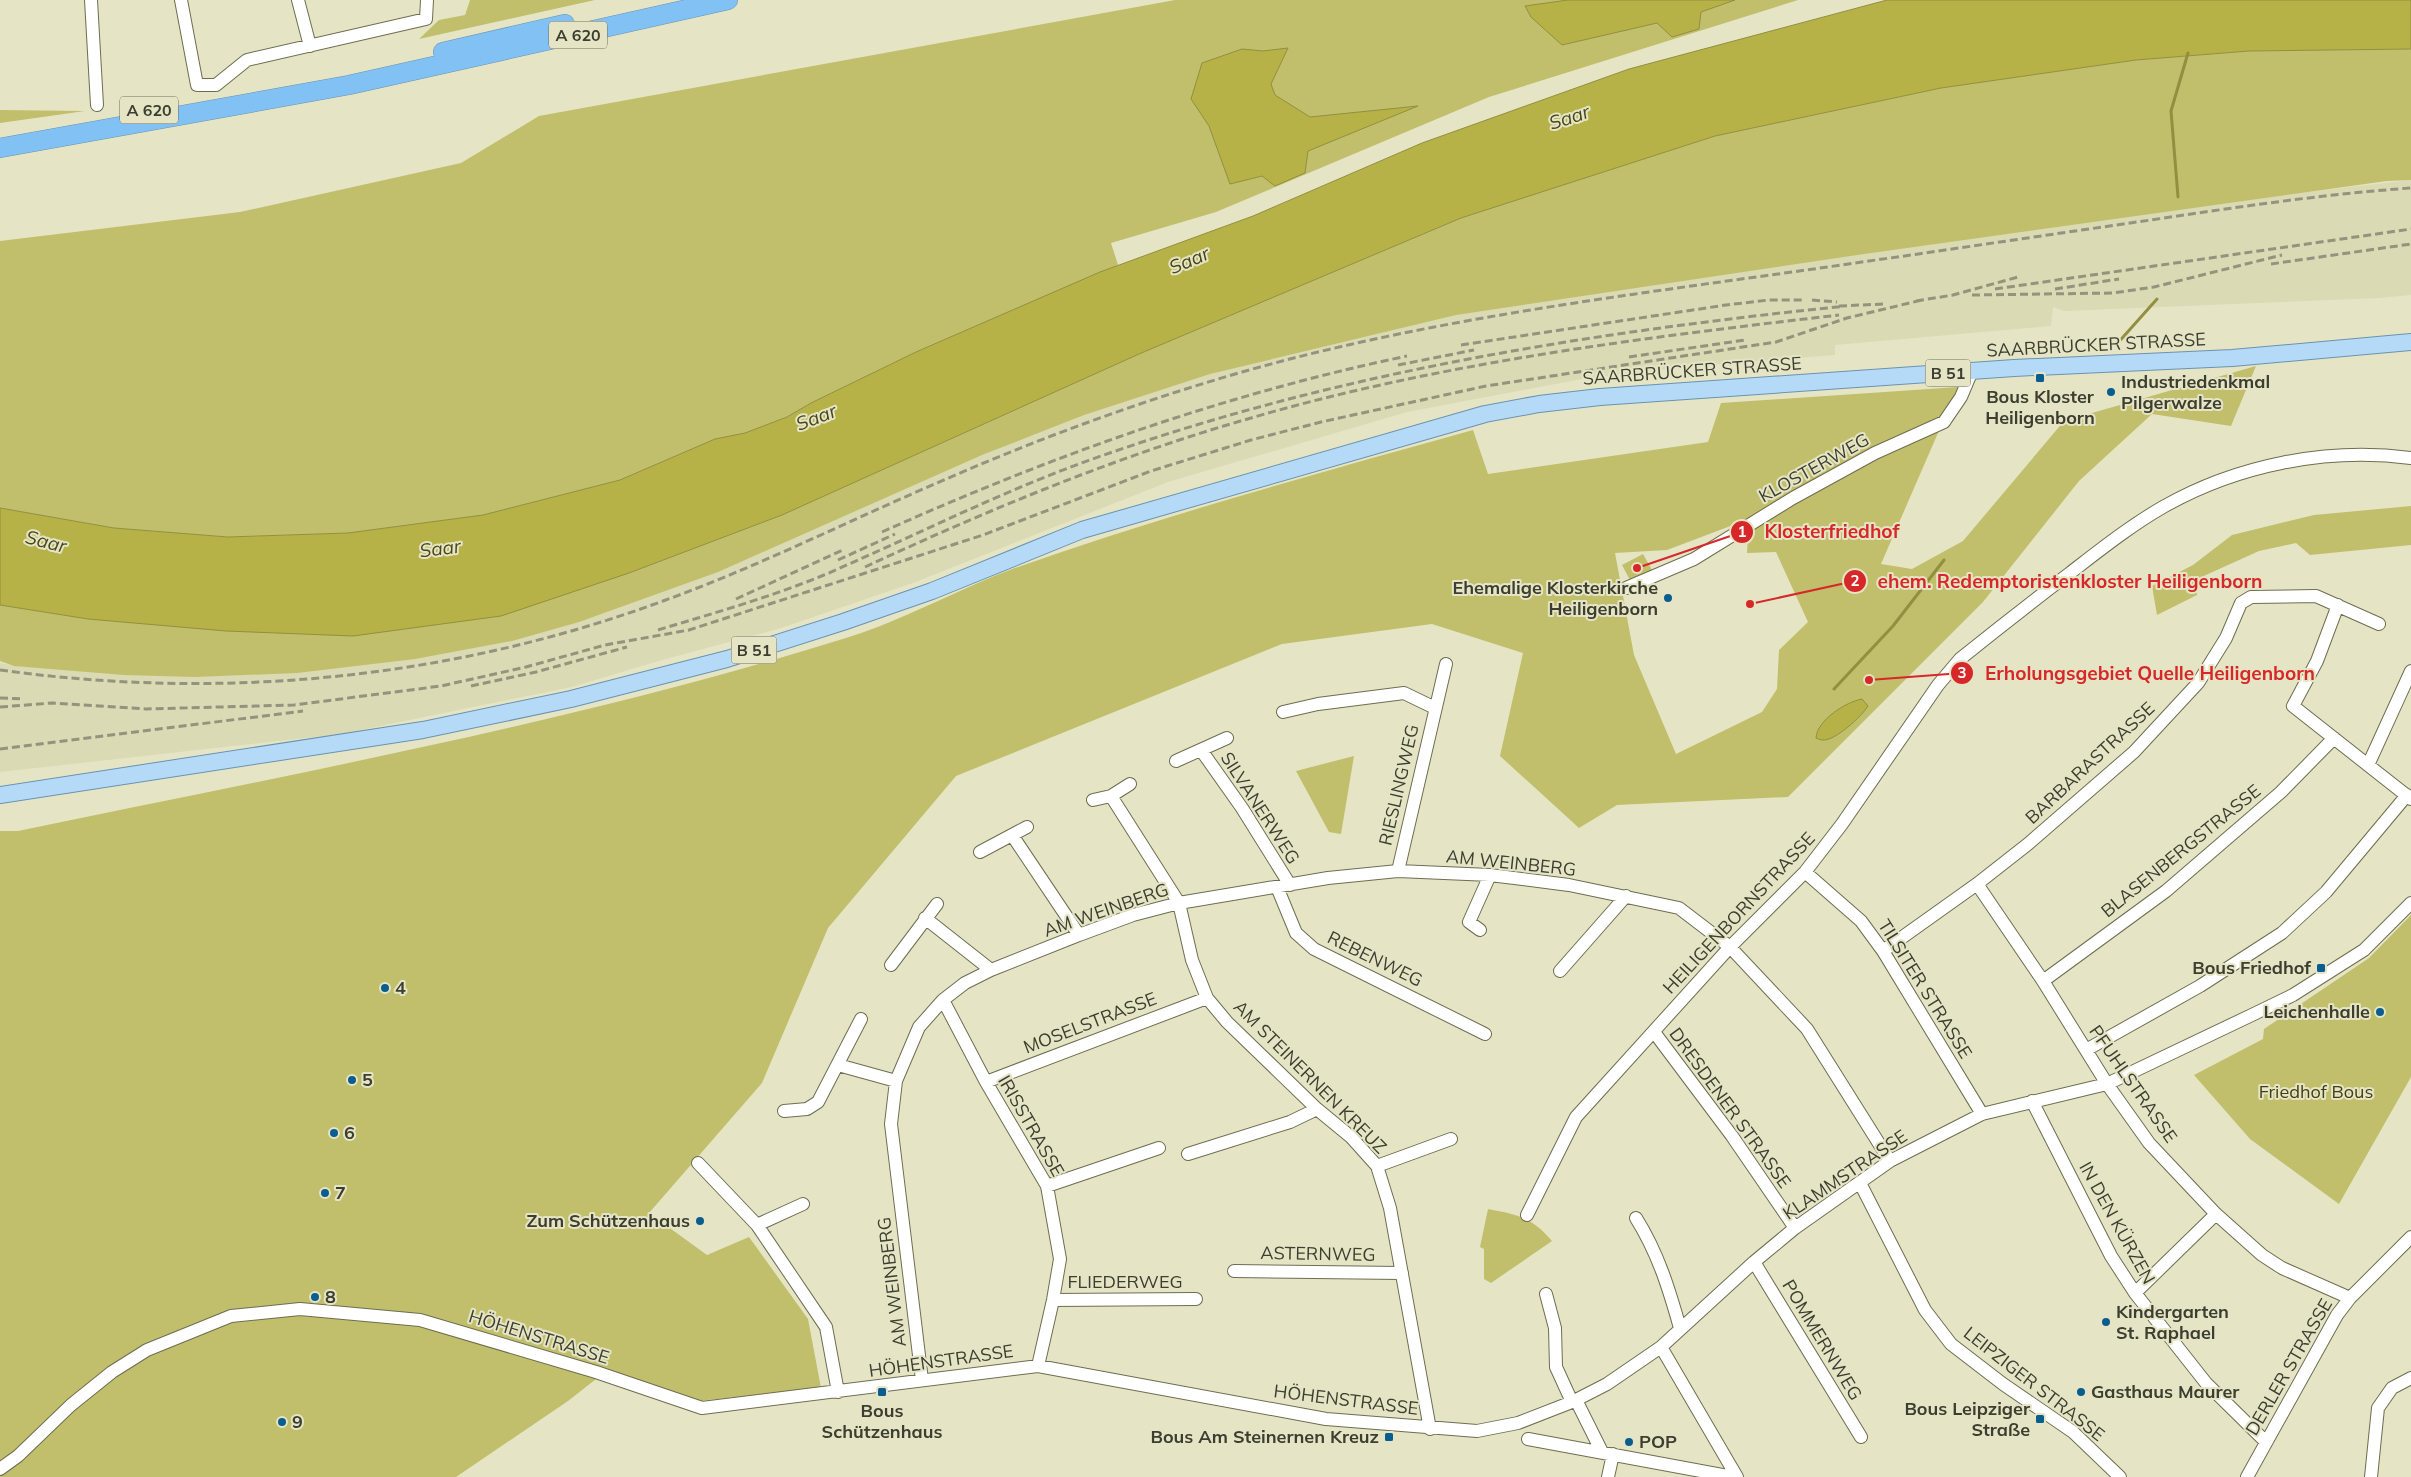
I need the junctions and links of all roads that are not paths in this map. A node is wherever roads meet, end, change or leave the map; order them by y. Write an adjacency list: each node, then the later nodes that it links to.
1 (91, 0): 9 (street)
2 (180, 0): 7 (street)
3 (298, 0): 7 (street)
4 (427, 0): 7 (street)
5 (671, 0): 8 (highway, A 620)
6 (728, 0): 8 (highway, A 620)
7 (310, 46)
8 (217, 103): 10 (highway, A 620)
9 (97, 105)
10 (83, 128): 11 (highway, A 620); 12 (highway, A 620)
11 (0, 135)
12 (0, 148)
13 (2411, 342): 14 (main road, SAARBRÜCKER STRASSE / B 51)
14 (1972, 372): 16 (street, KLOSTERWEG); 29 (main road, SAARBRÜCKER STRASSE / B 51)
15 (2411, 458): 37 (street, HEILIGENBORNSTRASSE)
16 (1626, 588)
17 (2338, 605): 18 (street, BARBARASTRASSE); 24 (street); 39 (street, BARBARASTRASSE)
18 (2379, 624)
19 (1446, 664): 21 (street, RIESLINGWEG)
20 (2411, 671): 27 (street)
21 (1435, 708): 22 (street, RIESLINGWEG); 36 (street, RIESLINGWEG)
22 (1284, 712)
23 (1226, 738): 25 (street, SILVANERWEG)
24 (2334, 738): 27 (street); 53 (street, BLASENBERGSTRASSE)
25 (1201, 750): 26 (street, SILVANERWEG); 40 (street, SILVANERWEG)
26 (1176, 761)
27 (2369, 763): 31 (street)
28 (1130, 784): 30 (street)
29 (0, 795)
30 (1111, 796): 32 (street); 42 (street, AM STEINERNEN KREUZ)
31 (2409, 797): 59 (street)
32 (1093, 800)
33 (1027, 826): 34 (street)
34 (1012, 835): 35 (street); 47 (street)
35 (980, 852)
36 (1398, 871): 38 (street, AM WEINBERG); 40 (street, AM WEINBERG)
37 (1805, 872): 48 (street, HEILIGENBORNSTRASSE); 49 (street, TILSITER STRASSE)
38 (1490, 875): 41 (street, AM WEINBERG); 46 (street)
39 (1977, 884): 49 (street, BARBARASTRASSE); 53 (street, PFUHLSTRASSE)
40 (1284, 886): 42 (street, AM WEINBERG); 58 (street, REBENWEG)
41 (1626, 896): 48 (street, AM WEINBERG); 52 (street)
42 (1179, 903): 47 (street, AM WEINBERG); 54 (street, AM STEINERNEN KREUZ)
43 (2411, 903): 63 (street, KLAMMSTRASSE)
44 (937, 904): 45 (street)
45 (925, 918): 50 (street); 51 (street)
46 (1480, 930)
47 (1079, 935): 51 (street, AM WEINBERG)
48 (1730, 948): 57 (street, HEILIGENBORNSTRASSE); 71 (street, AM WEINBERG)
49 (1883, 951): 67 (street, TILSITER STRASSE)
50 (891, 965)
51 (991, 970): 55 (street, AM WEINBERG)
52 (1560, 971)
53 (2043, 981): 59 (street, PFUHLSTRASSE)
54 (1207, 998): 62 (street, MOSELSTRASSE); 65 (street, AM STEINERNEN KREUZ)
55 (943, 1000): 61 (street, AM WEINBERG); 62 (street, IRISSTRASSE)
56 (860, 1019): 60 (street)
57 (1654, 1032): 78 (street, HEILIGENBORNSTRASSE); 81 (street, DRESDENER STRASSE)
58 (1485, 1034)
59 (2086, 1050): 63 (street, PFUHLSTRASSE)
60 (838, 1065): 61 (street); 66 (street)
61 (896, 1081): 95 (street, AM WEINBERG)
62 (986, 1082): 75 (street, IRISSTRASSE)
63 (2107, 1084): 64 (street, KLAMMSTRASSE); 77 (street, PFUHLSTRASSE)
64 (2032, 1101): 67 (street, KLAMMSTRASSE); 86 (street, IN DEN KÜRZEN)
65 (1317, 1109): 70 (street); 73 (street, AM STEINERNEN KREUZ)
66 (784, 1111)
67 (1982, 1114): 71 (street, KLAMMSTRASSE)
68 (1451, 1139): 73 (street)
69 (1159, 1148): 75 (street)
70 (1188, 1154)
71 (1890, 1161): 74 (street, KLAMMSTRASSE)
72 (698, 1163): 80 (street)
73 (1377, 1166): 85 (street, AM STEINERNEN KREUZ)
74 (1860, 1183): 81 (street, KLAMMSTRASSE); 108 (street, LEIPZIGER STRASSE)
75 (1047, 1186): 90 (street, IRISSTRASSE)
76 (803, 1204): 80 (street)
77 (2216, 1214): 86 (street); 88 (street, PFUHLSTRASSE)
78 (1527, 1215)
79 (1636, 1218): 91 (street)
80 (757, 1225): 96 (street)
81 (1795, 1228): 83 (street, KLAMMSTRASSE)
82 (2411, 1237): 88 (street, DERLER STRASSE)
83 (1754, 1262): 91 (street, KLAMMSTRASSE); 100 (street, POMMERNWEG)
84 (1234, 1271): 85 (street, ASTERNWEG)
85 (1402, 1273): 98 (street, AM STEINERNEN KREUZ)
86 (2135, 1293): 102 (street, IN DEN KÜRZEN)
87 (1546, 1294): 97 (street)
88 (2350, 1298): 102 (street, DERLER STRASSE)
89 (1196, 1299): 90 (street, FLIEDERWEG)
90 (1053, 1300): 93 (street, IRISSTRASSE)
91 (1680, 1328): 92 (street, KLAMMSTRASSE)
92 (1661, 1348): 97 (street, KLAMMSTRASSE); 107 (street)
93 (1038, 1366): 95 (street, HÖHENSTRASSE); 98 (street, HÖHENSTRASSE)
94 (2411, 1378): 110 (street)
95 (922, 1380): 96 (street, HÖHENSTRASSE)
96 (838, 1392): 104 (street, HÖHENSTRASSE)
97 (1574, 1401): 99 (street, KLAMMSTRASSE); 103 (street)
98 (1430, 1429): 99 (street, HÖHENSTRASSE)
99 (1477, 1431)
100 (1861, 1437)
101 (1528, 1439): 103 (street)
102 (2266, 1442): 109 (street, DERLER STRASSE)
103 (1608, 1453): 105 (street); 106 (street)
104 (0, 1469)
105 (1608, 1477)
106 (1733, 1477)
107 (1737, 1477)
108 (2120, 1477)
109 (2247, 1477)
110 (2371, 1477)

